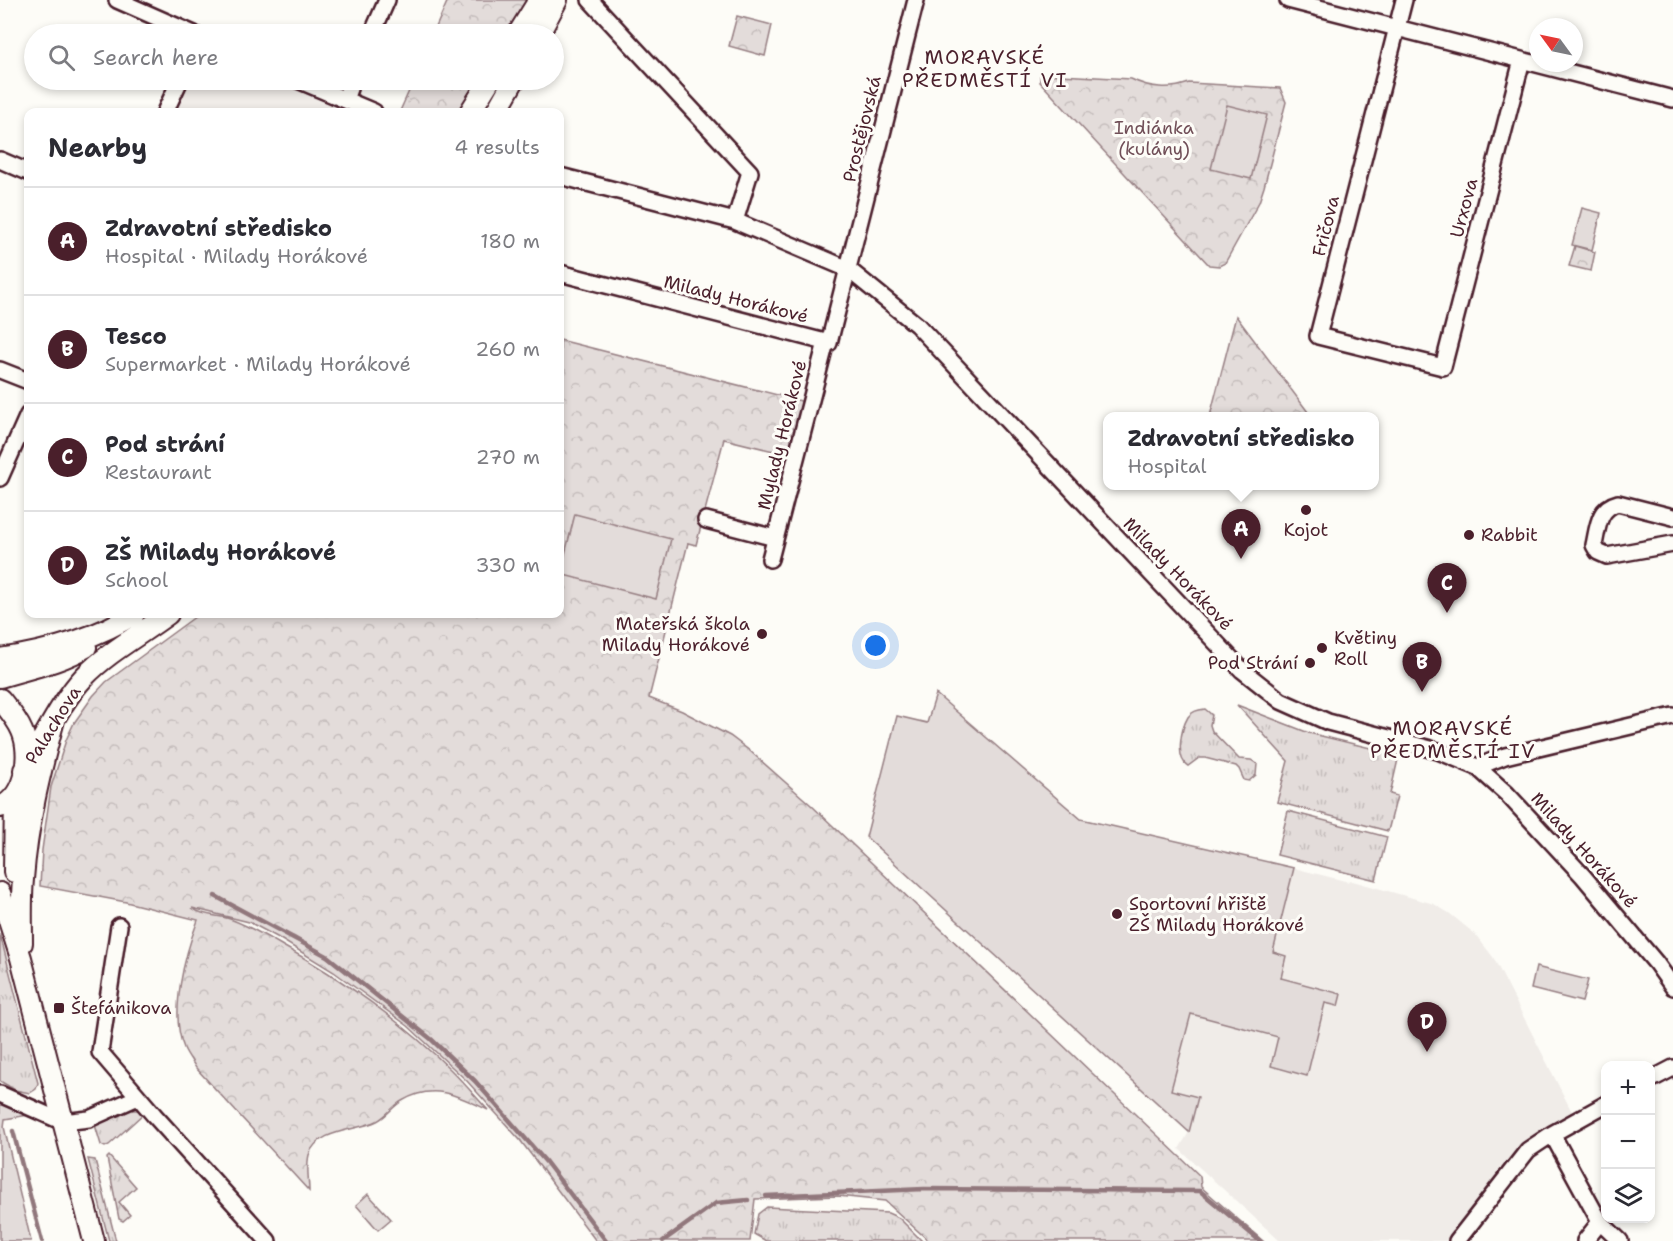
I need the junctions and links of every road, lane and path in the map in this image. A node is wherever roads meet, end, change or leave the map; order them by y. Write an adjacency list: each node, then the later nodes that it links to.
1 (117, 0): 9 (street)
2 (387, 0): 10 (street)
3 (539, 0): 11 (street)
4 (557, 0): 12 (street)
5 (590, 0): 29 (street)
6 (916, 0): 30 (street, Prostějovská)
7 (1288, 0): 13 (street)
8 (1404, 0): 13 (street, Fričova)
9 (171, 24)
10 (376, 24)
11 (524, 24)
12 (544, 24)
13 (1397, 27): 14 (street); 33 (street, Fričova)
14 (1522, 60): 20 (street); 33 (street, Urxova)
15 (175, 90): 22 (street)
16 (322, 90): 21 (street)
17 (348, 90): 21 (street)
18 (484, 90): 24 (street)
19 (508, 90): 25 (street)
20 (1673, 99)
21 (345, 100): 23 (street)
22 (167, 108)
23 (364, 108)
24 (472, 108)
25 (498, 108)
26 (0, 160): 27 (street)
27 (24, 170)
28 (564, 177): 29 (street, Milady Horákové)
29 (735, 221): 30 (street, Milady Horákové)
30 (848, 269): 32 (street, Milady Horákové); 51 (street, Milady Horákové)
31 (564, 274): 32 (street, Milady Horákové)
32 (826, 342): 40 (street, Mylady Horákové)
33 (1443, 367)
34 (0, 370): 35 (street)
35 (24, 379)
36 (24, 424): 37 (street)
37 (0, 478)
38 (1673, 517): 41 (street)
39 (706, 520): 40 (street, Mylady Horákové)
40 (775, 538): 42 (street, Mylady Horákové)
41 (1673, 544)
42 (770, 559)
43 (128, 618): 46 (street)
44 (128, 618): 47 (street)
45 (162, 618): 50 (street, Palachova)
46 (0, 659)
47 (0, 677)
48 (0, 699): 52 (street)
49 (1673, 716): 51 (street)
50 (54, 720): 52 (street, Palachova); 56 (street)
51 (1477, 767): 58 (street, Milady Horákové)
52 (24, 770): 53 (street)
53 (7, 802): 56 (street)
54 (0, 893): 56 (street)
55 (119, 926): 63 (street)
56 (21, 958): 65 (street)
57 (1673, 961): 58 (street)
58 (1656, 963): 59 (street, Milady Horákové)
59 (1673, 987)
60 (1673, 1068): 61 (street)
61 (1655, 1077)
62 (0, 1094): 65 (street)
63 (138, 1097): 65 (street); 69 (street)
64 (1601, 1106): 66 (street)
65 (63, 1122): 68 (street)
66 (1552, 1134): 67 (street); 70 (street)
67 (1600, 1222): 71 (street); 72 (street)
68 (94, 1241)
69 (268, 1241)
70 (1457, 1241)
71 (1585, 1241)
72 (1620, 1241)

